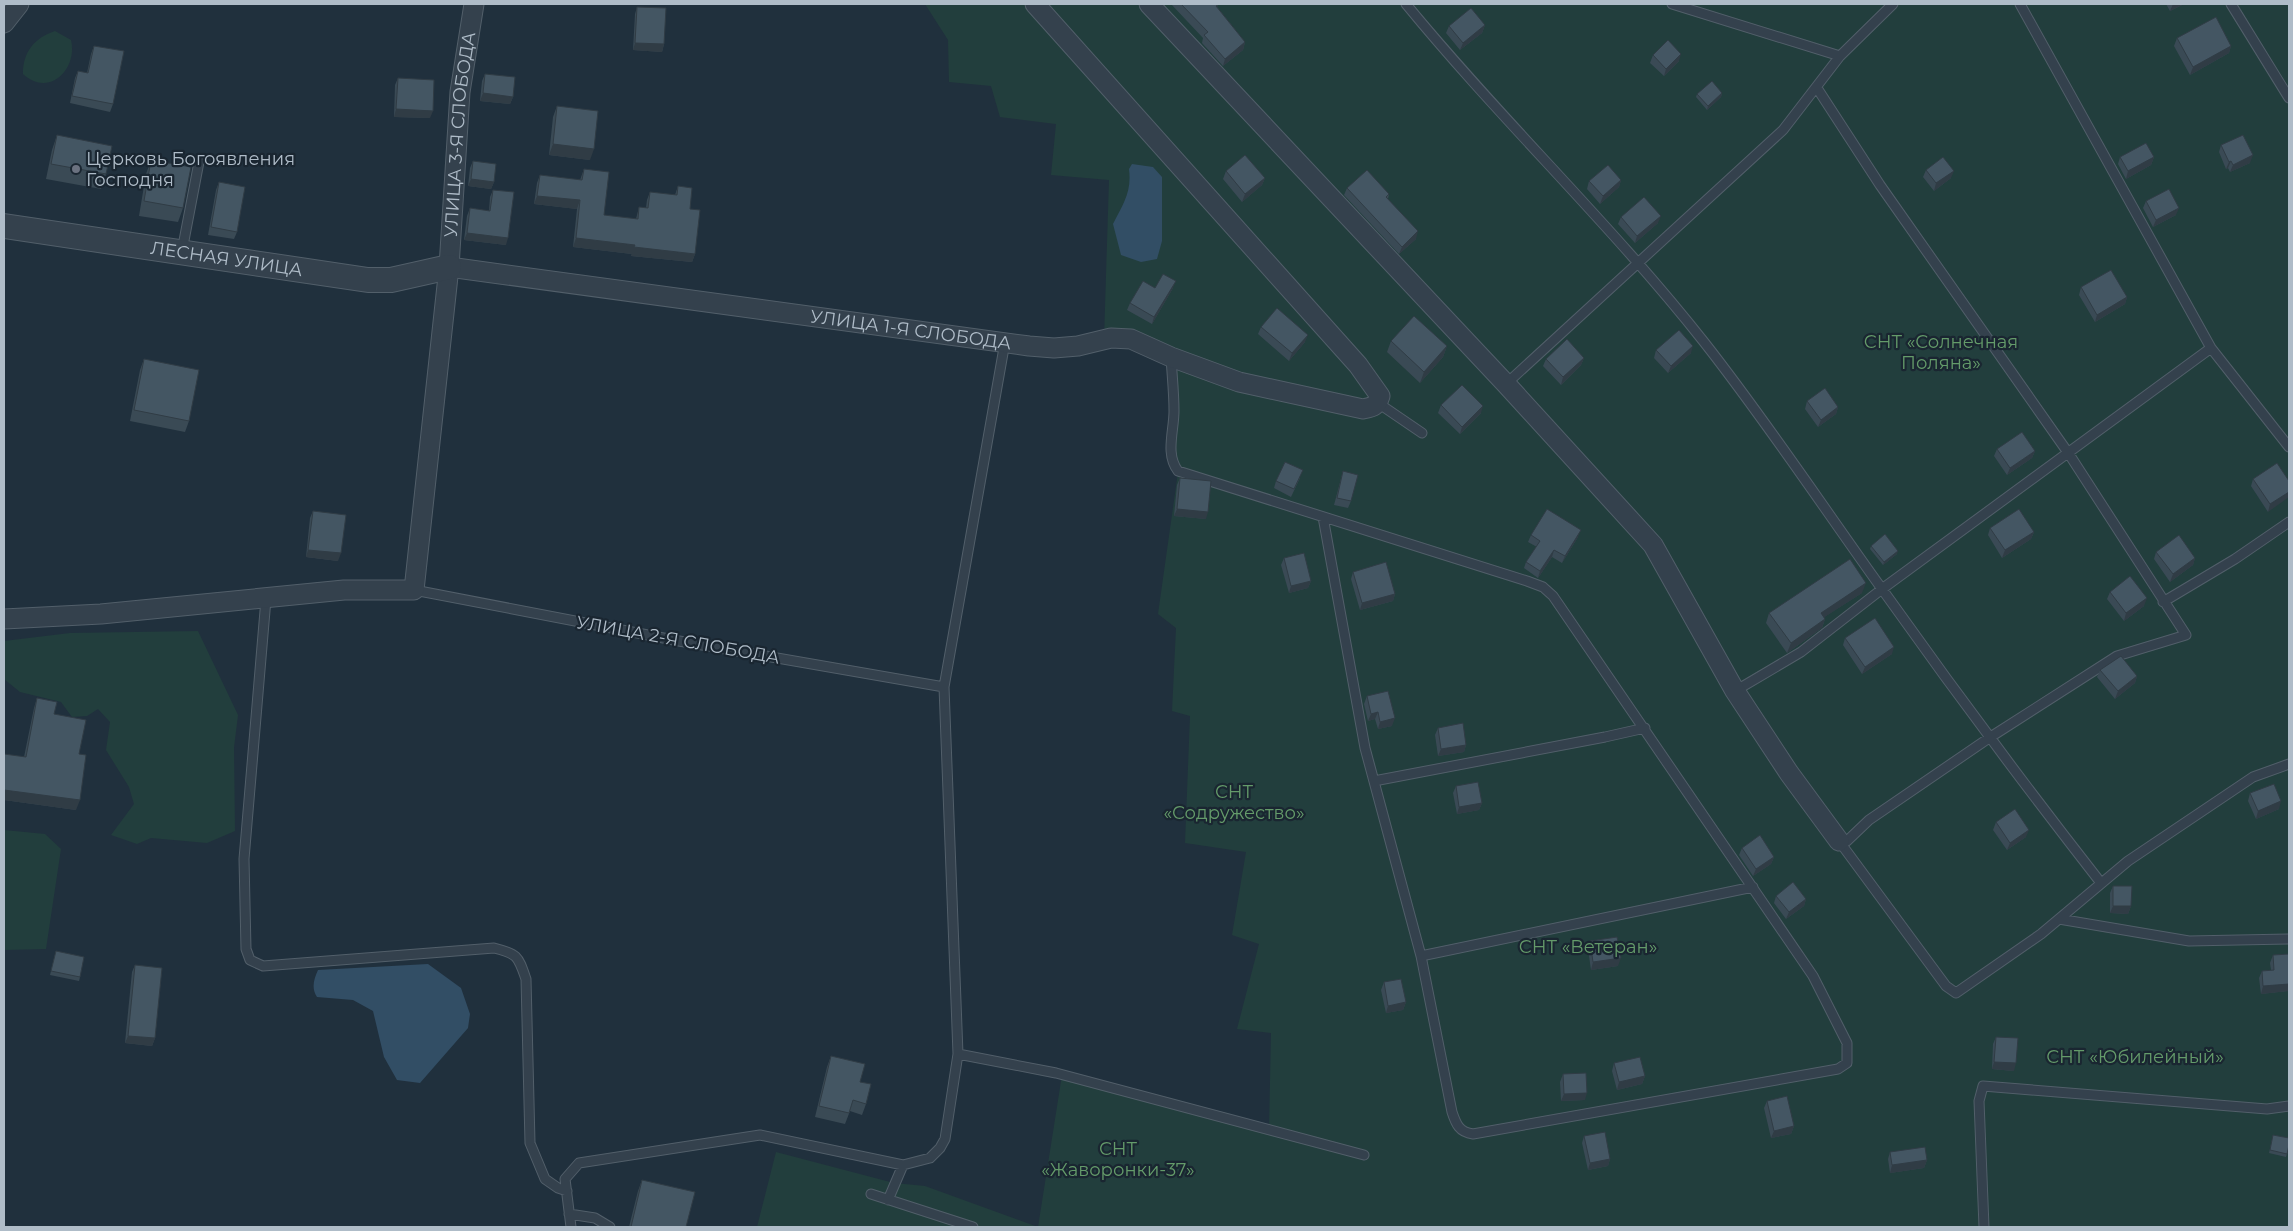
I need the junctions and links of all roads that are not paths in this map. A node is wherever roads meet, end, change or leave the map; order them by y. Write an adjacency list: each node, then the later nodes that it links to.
1 (19, 4): 10 (street)
2 (474, 4): 18 (street, УЛИЦА 3-Я СЛОБОДА)
3 (1035, 4): 23 (street)
4 (1149, 4): 22 (street)
5 (1406, 4): 17 (lane)
6 (1672, 4): 11 (lane)
7 (1892, 4): 11 (lane)
8 (2020, 4): 20 (lane)
9 (2232, 4): 13 (lane)
10 (4, 22)
11 (1840, 56): 12 (lane)
12 (1817, 88): 17 (lane); 26 (lane)
13 (2289, 98)
14 (198, 162): 16 (lane)
15 (4, 226): 16 (street, ЛЕСНАЯ УЛИЦА)
16 (182, 251): 18 (street, ЛЕСНАЯ УЛИЦА)
17 (1638, 263): 22 (lane); 29 (lane)
18 (449, 267): 19 (street, УЛИЦА 1-Я СЛОБОДА); 30 (street, УЛИЦА 3-Я СЛОБОДА)
19 (1005, 341): 21 (street, УЛИЦА 1-Я СЛОБОДА); 34 (lane)
20 (2210, 348): 25 (lane); 26 (lane)
21 (1171, 357): 23 (street, УЛИЦА 1-Я СЛОБОДА); 27 (lane)
22 (1506, 384): 35 (street)
23 (1370, 406): 24 (lane)
24 (1422, 433)
25 (2289, 447)
26 (2068, 454): 29 (lane); 32 (lane)
27 (1323, 517): 36 (lane); 39 (lane)
28 (2289, 522): 32 (lane)
29 (1882, 589): 35 (lane); 37 (lane)
30 (414, 590): 31 (street); 34 (lane, УЛИЦА 2-Я СЛОБОДА)
31 (266, 599): 33 (street); 50 (lane)
32 (2163, 602): 37 (lane)
33 (4, 619)
34 (944, 687): 46 (lane)
35 (1735, 691): 40 (street)
36 (1644, 728): 39 (lane); 42 (lane)
37 (1989, 738): 40 (lane); 41 (lane)
38 (2289, 764): 41 (lane)
39 (1374, 781): 45 (lane)
40 (1839, 841): 43 (lane)
41 (2101, 883): 43 (lane)
42 (1753, 887): 45 (lane); 45 (lane)
43 (2058, 919): 44 (lane)
44 (2289, 939)
45 (1420, 956)
46 (958, 1054): 48 (lane); 49 (lane)
47 (2289, 1106): 57 (lane)
48 (1364, 1155)
49 (904, 1165): 50 (lane); 52 (lane)
50 (566, 1191): 53 (lane)
51 (871, 1194): 52 (lane)
52 (888, 1200): 56 (lane)
53 (569, 1214): 54 (lane); 55 (lane)
54 (571, 1227)
55 (610, 1227)
56 (973, 1227)
57 (1984, 1227)

